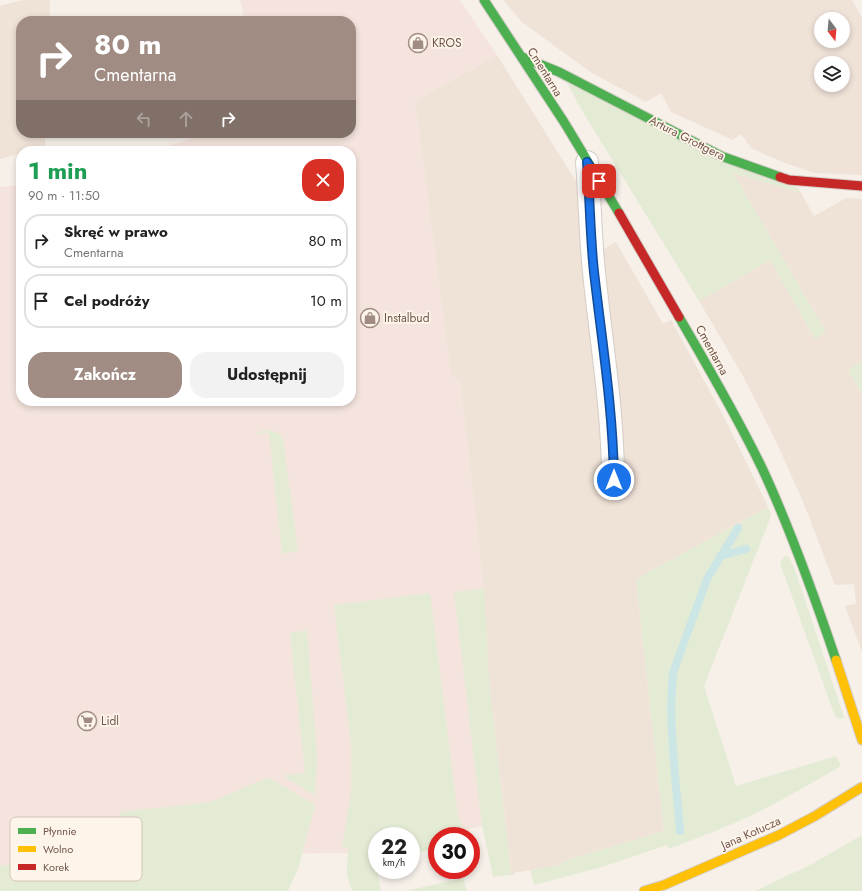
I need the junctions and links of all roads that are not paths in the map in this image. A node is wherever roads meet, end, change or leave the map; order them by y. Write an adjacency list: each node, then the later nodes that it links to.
1 (484, 0): 2 (street, Cmentarna)
2 (522, 56): 3 (street, Cmentarna); 4 (street, Artura Grottgera)
3 (587, 162): 5 (street); 6 (street, Cmentarna)
4 (862, 186)
5 (614, 480)
6 (862, 740)
7 (862, 787): 8 (street, Jana Kotucza)
8 (644, 891)

